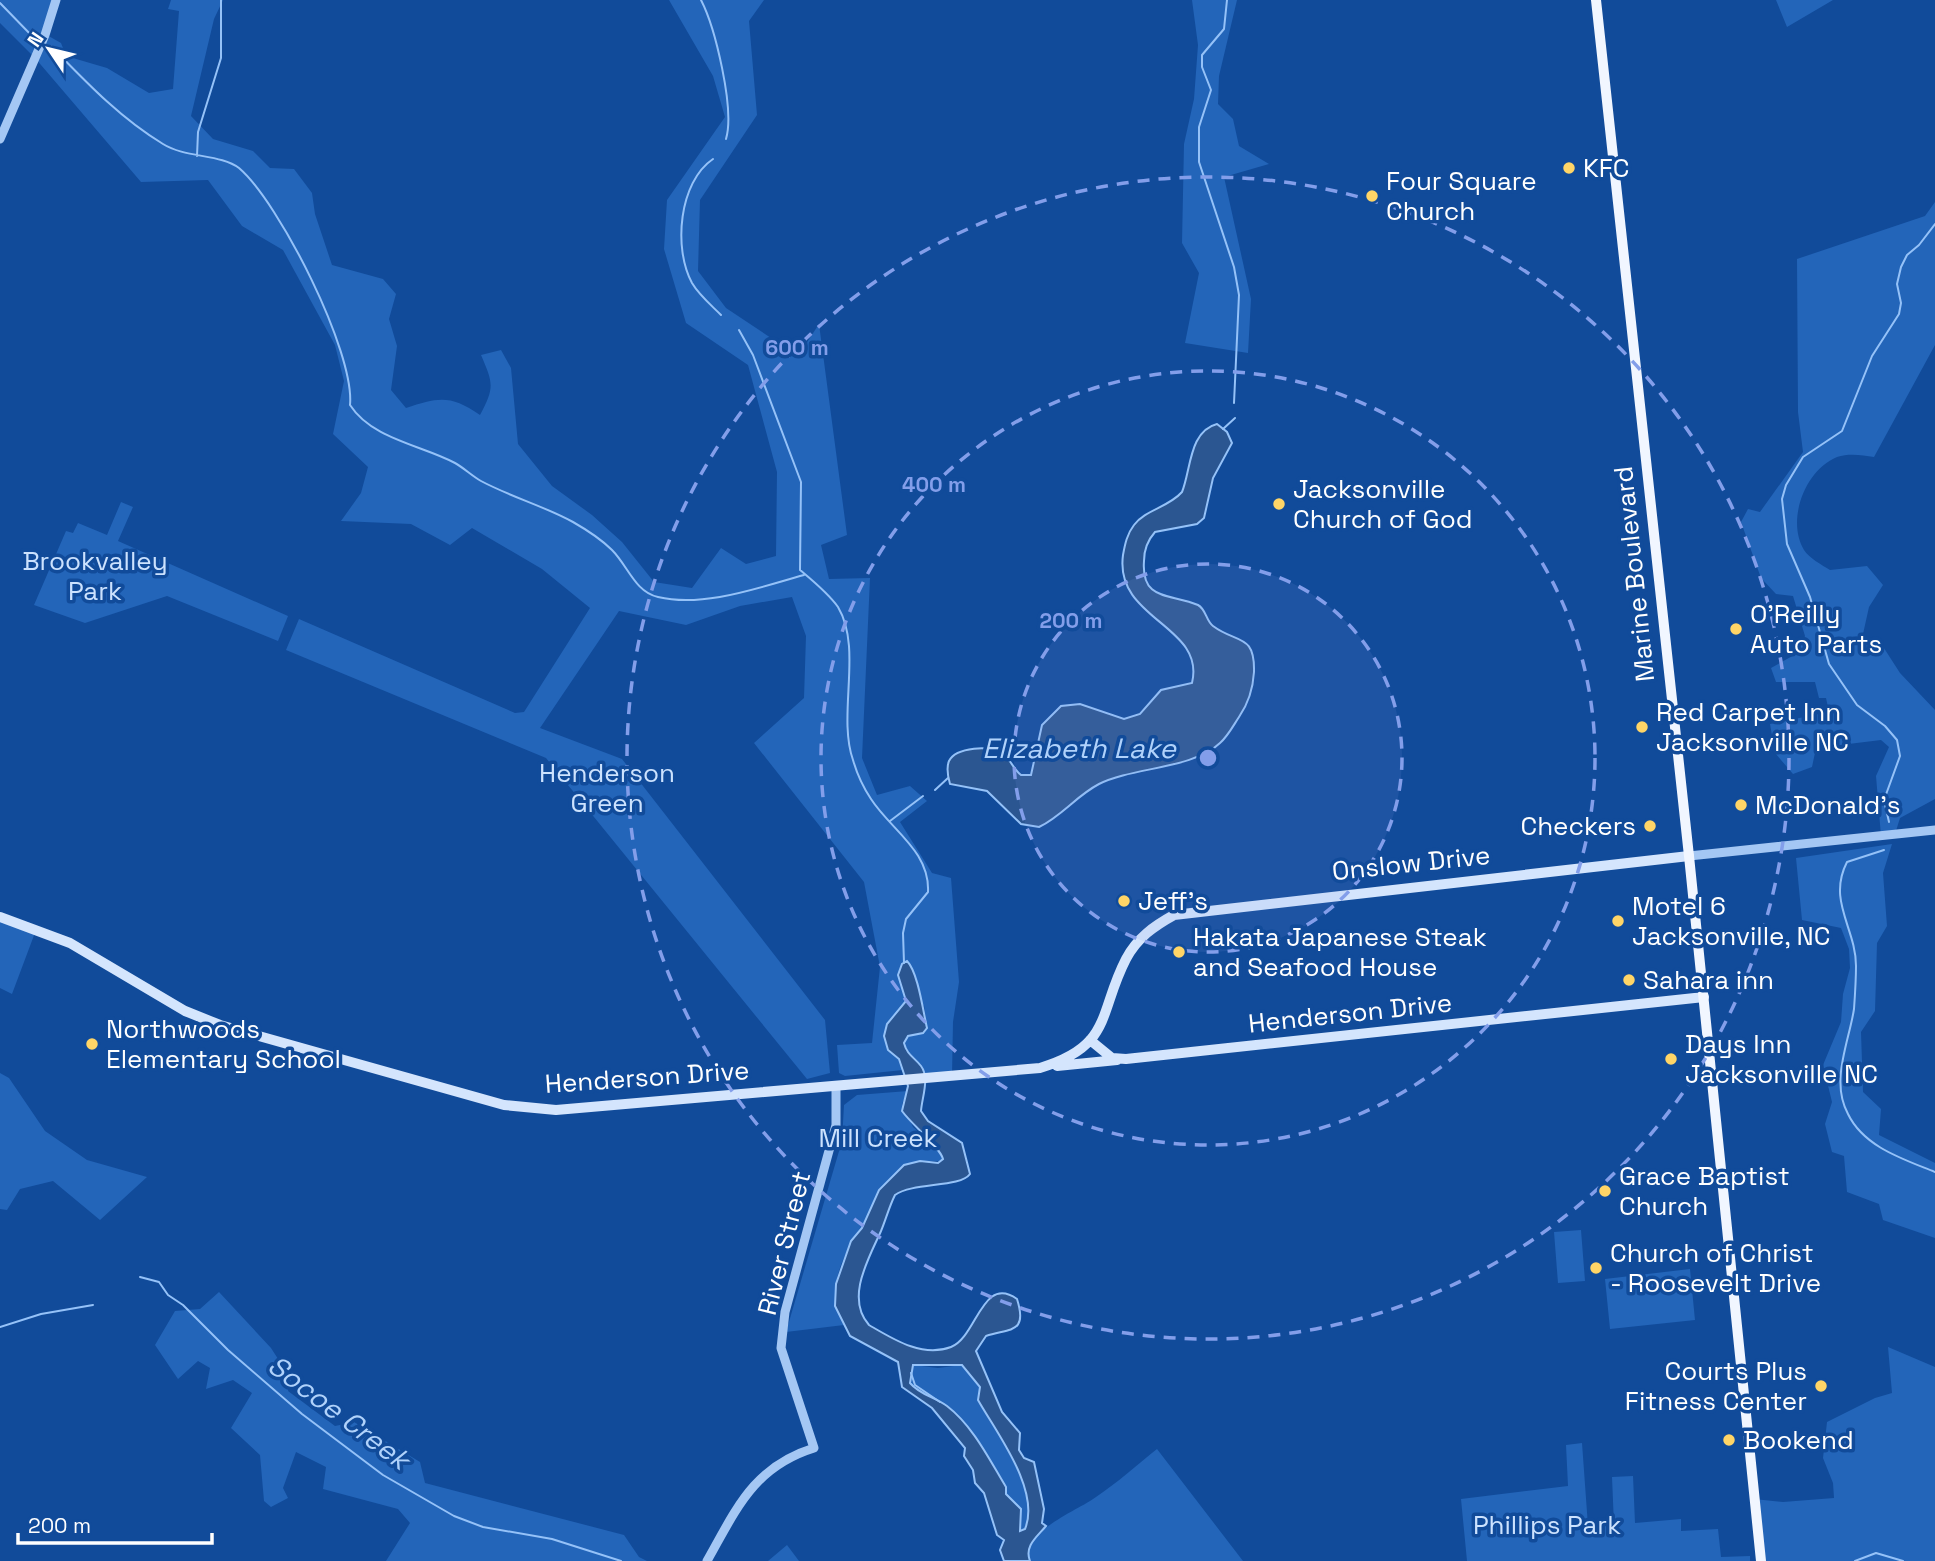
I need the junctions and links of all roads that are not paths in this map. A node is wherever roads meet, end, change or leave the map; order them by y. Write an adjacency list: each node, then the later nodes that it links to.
1 (56, 0): 3 (street)
2 (1596, 0): 5 (main road, Marine Boulevard)
3 (0, 139)
4 (1935, 830): 5 (street, Onslow Drive)
5 (1689, 856): 7 (main road, Marine Boulevard); 8 (main road, Onslow Drive)
6 (0, 917): 11 (main road, Henderson Drive)
7 (1704, 997): 9 (main road, Henderson Drive); 13 (main road, Marine Boulevard)
8 (1090, 1040): 9 (main road); 10 (main road, Henderson Drive)
9 (1126, 1059): 10 (main road, Henderson Drive)
10 (1040, 1068): 11 (main road, Henderson Drive)
11 (836, 1087): 12 (street, River Street)
12 (707, 1561)
13 (1761, 1561)

